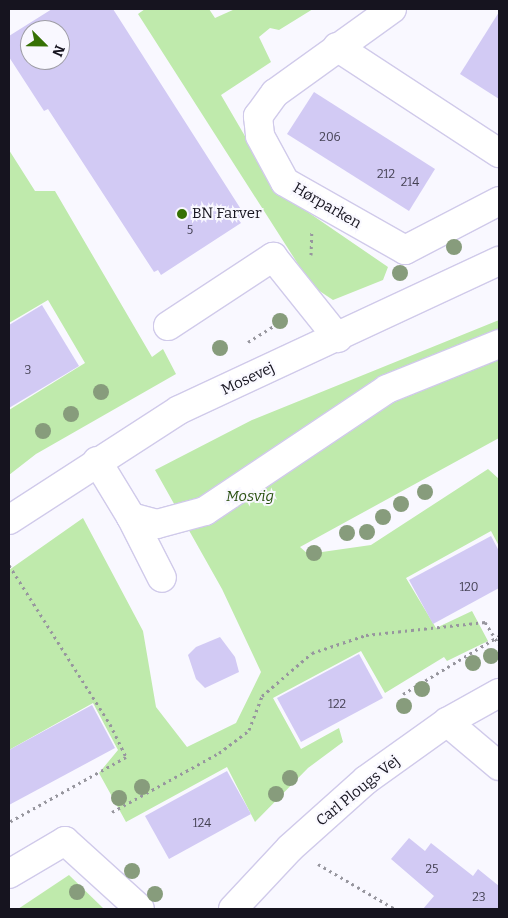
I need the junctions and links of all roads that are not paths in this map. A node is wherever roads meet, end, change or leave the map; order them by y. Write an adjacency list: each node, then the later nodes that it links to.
1 (392, 9): 2 (street, Hørparken)
2 (337, 47): 3 (street); 4 (street, Hørparken)
3 (499, 152)
4 (499, 201)
5 (499, 261): 7 (street, Mosevej)
6 (168, 326): 7 (street)
7 (338, 338): 9 (street, Mosevej)
8 (499, 344): 10 (street)
9 (97, 461): 10 (street); 11 (street, Mosevej)
10 (131, 517): 12 (street)
11 (9, 520)
12 (162, 578)
13 (499, 693): 14 (street, Carl Plougs Vej)
14 (446, 722): 15 (street); 18 (street, Carl Plougs Vej)
15 (499, 766)
16 (9, 874): 17 (street)
17 (140, 909)
18 (233, 909)

